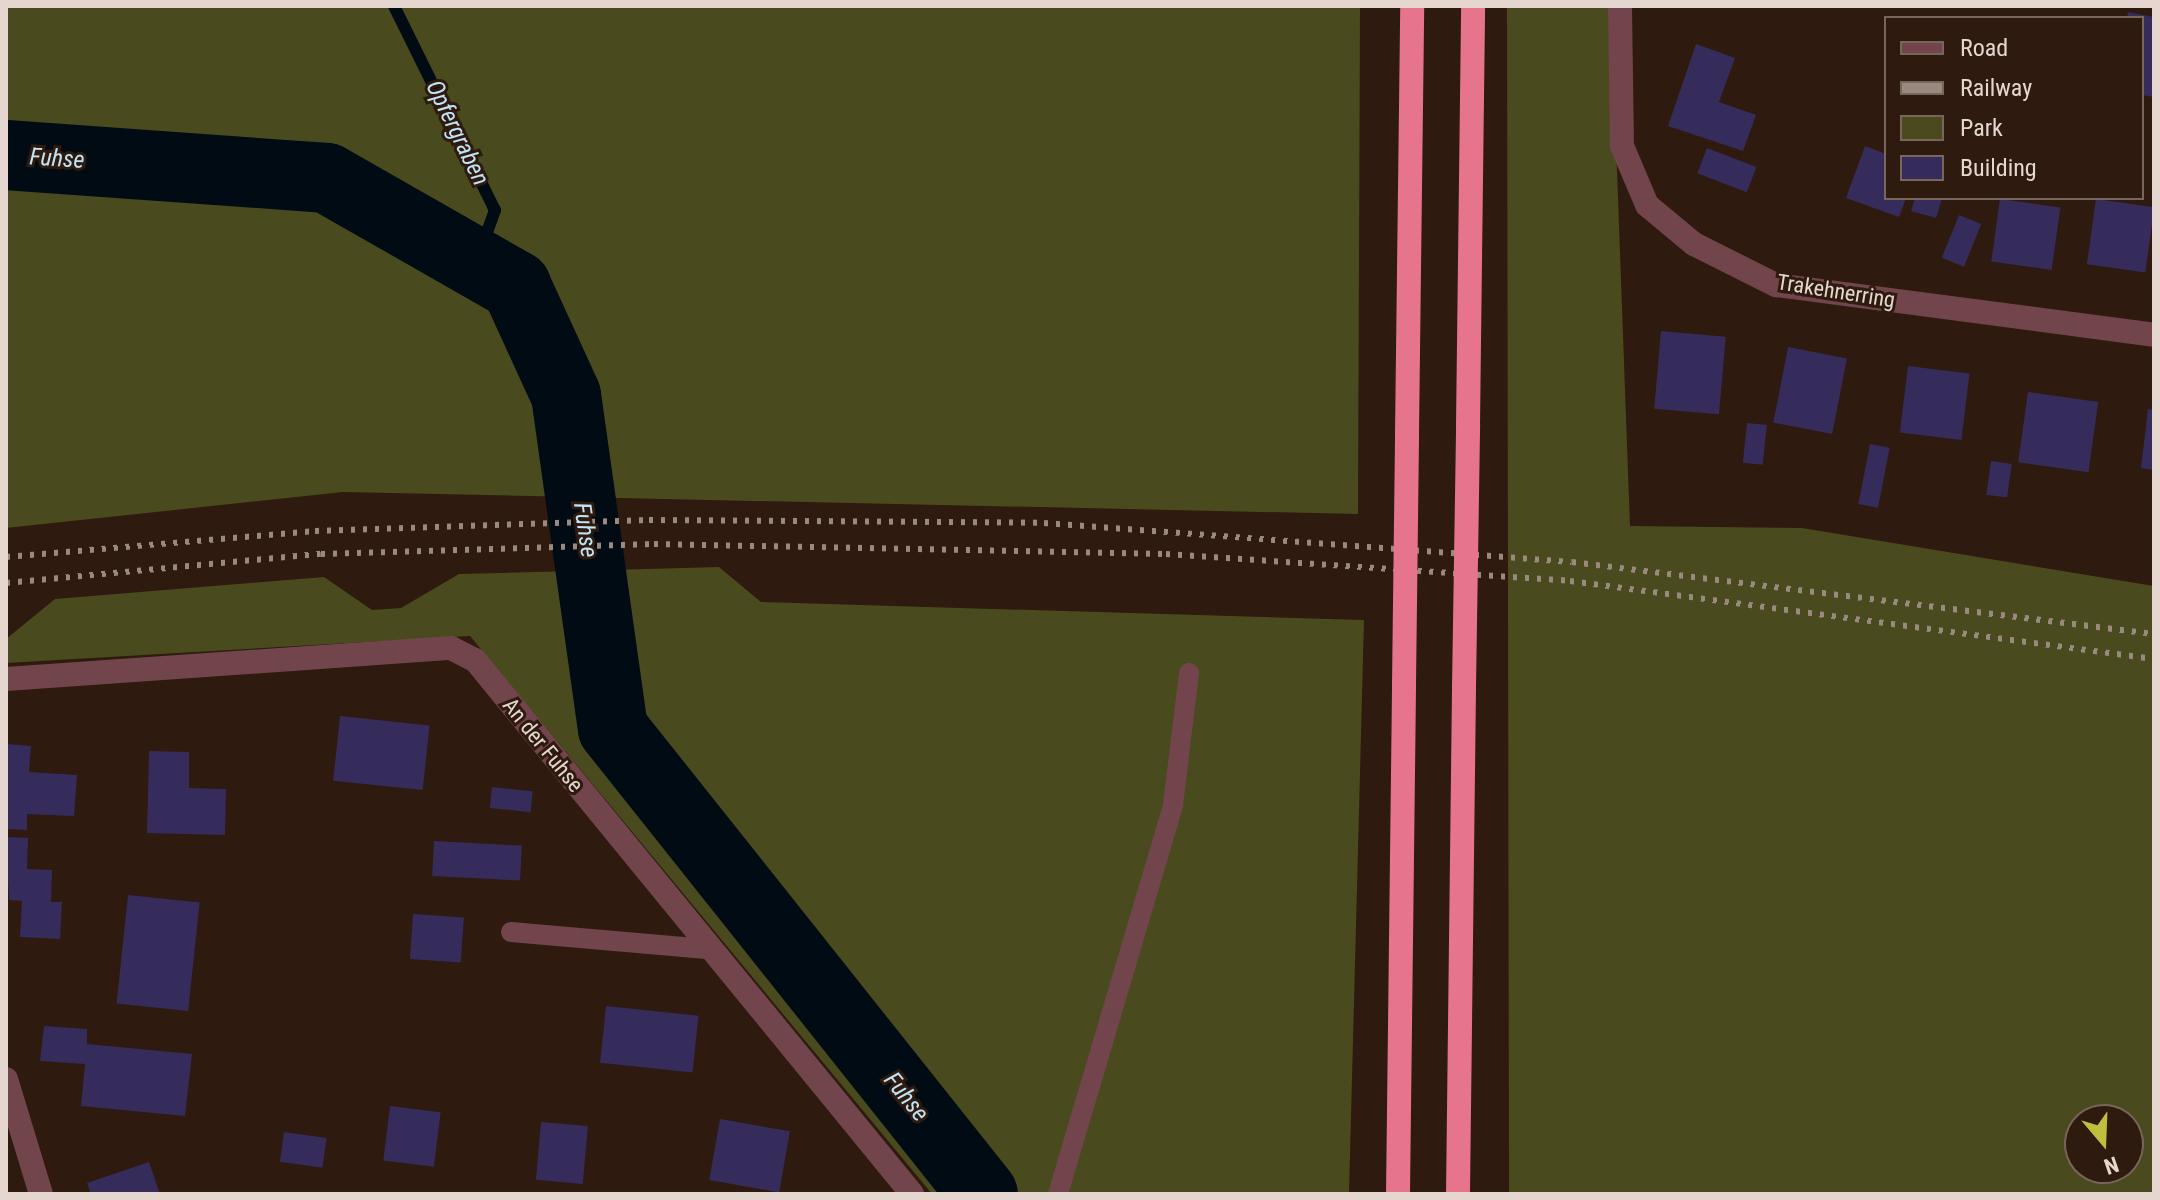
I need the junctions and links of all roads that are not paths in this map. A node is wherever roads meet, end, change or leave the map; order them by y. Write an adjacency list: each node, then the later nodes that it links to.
1 (1412, 6): 13 (highway, bridge)
2 (1473, 6): 14 (highway, bridge)
3 (1620, 6): 4 (street, Trakehnerring)
4 (2154, 335)
5 (1189, 673): 12 (lane)
6 (6, 679): 8 (street, An der Fuhse)
7 (511, 932): 8 (lane)
8 (706, 949): 11 (street, An der Fuhse)
9 (6, 1079): 10 (street)
10 (41, 1194)
11 (912, 1194)
12 (1058, 1194)
13 (1398, 1194)
14 (1458, 1194)

